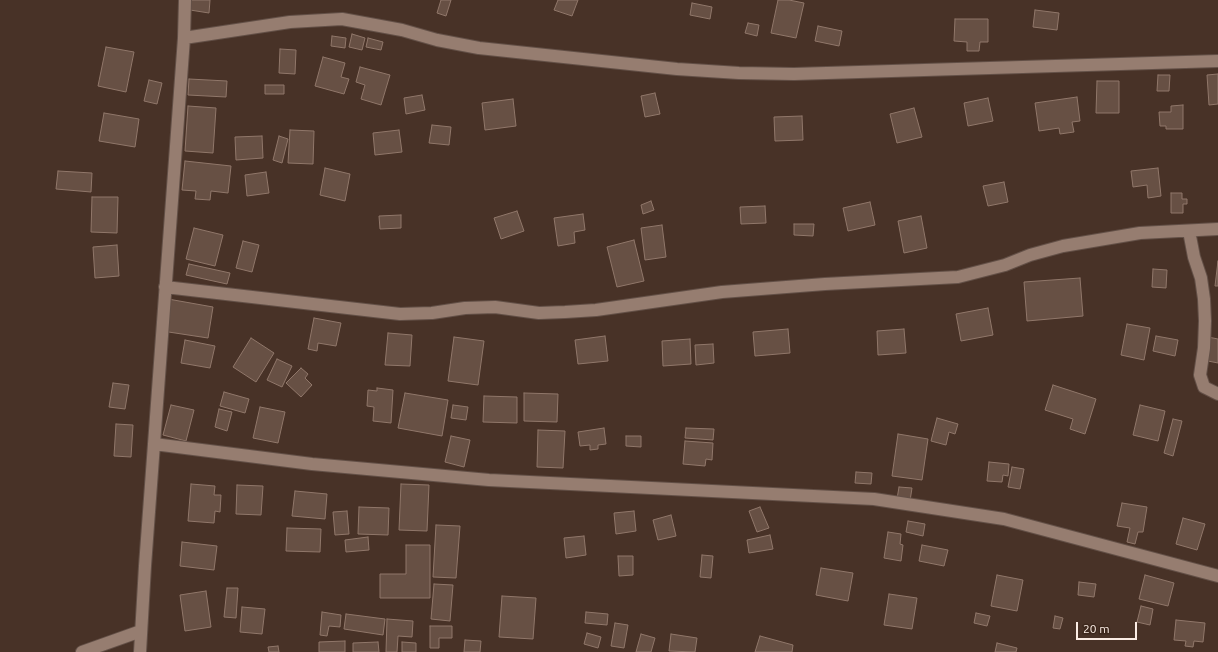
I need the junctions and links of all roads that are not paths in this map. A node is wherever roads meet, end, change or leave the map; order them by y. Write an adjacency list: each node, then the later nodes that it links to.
1 (185, 0): 2 (street)
2 (184, 38): 3 (street); 6 (street)
3 (1218, 61)
4 (1218, 229): 5 (street)
5 (1189, 231): 6 (street); 7 (street)
6 (165, 287): 8 (street)
7 (1218, 394)
8 (154, 444): 9 (street); 10 (street)
9 (1218, 576)
10 (141, 631): 11 (street); 12 (street)
11 (82, 652)
12 (140, 652)

